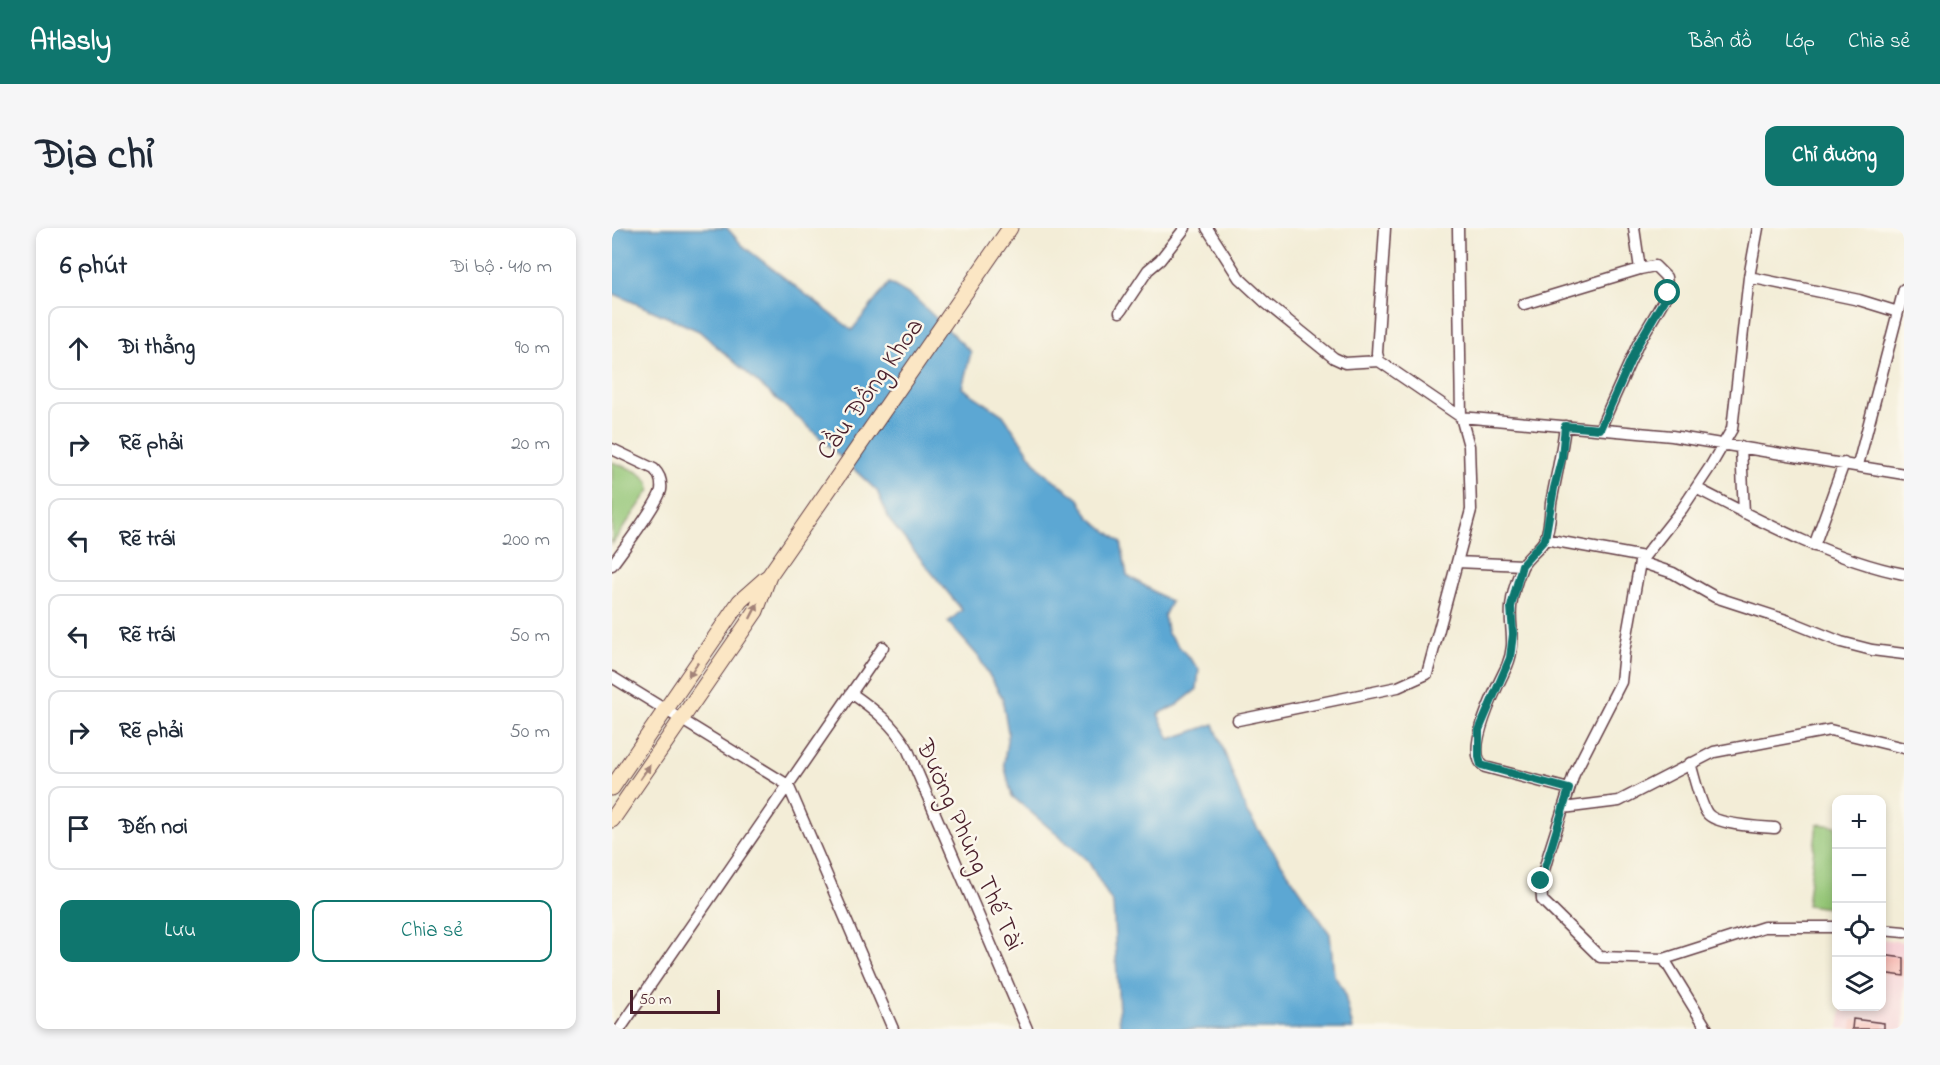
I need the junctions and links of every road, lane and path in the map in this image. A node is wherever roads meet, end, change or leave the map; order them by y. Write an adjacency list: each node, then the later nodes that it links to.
1 (1010, 228): 33 (main road, Cầu Đồng Khoa)
2 (1185, 228): 12 (street)
3 (1207, 228): 14 (street)
4 (1385, 228): 14 (street)
5 (1458, 228): 15 (street)
6 (1634, 228): 8 (street)
7 (1758, 228): 9 (street)
8 (1640, 269): 11 (street); 17 (street)
9 (1749, 277): 13 (street); 18 (street)
10 (1904, 289): 13 (street)
11 (1524, 304)
12 (1120, 312)
13 (1898, 312): 22 (street)
14 (1379, 361): 15 (street)
15 (1461, 417): 16 (street); 30 (street)
16 (1565, 426): 17 (street); 26 (street)
17 (1600, 429): 18 (street)
18 (1723, 444): 19 (street); 24 (street)
19 (1741, 447): 21 (street); 25 (street)
20 (612, 450): 29 (street)
21 (1844, 463): 22 (street); 27 (street)
22 (1858, 465): 23 (street)
23 (1904, 474)
24 (1696, 488): 25 (street); 28 (street)
25 (1744, 513): 27 (street)
26 (1545, 539): 28 (street); 31 (street)
27 (1814, 546): 32 (street)
28 (1642, 559): 35 (street); 45 (street)
29 (613, 562)
30 (1457, 562): 31 (street); 40 (street)
31 (1522, 565): 45 (street)
32 (1904, 574)
33 (769, 576): 38 (main road, one-way to 38); 39 (main road, one-way to 33)
34 (883, 647): 37 (street)
35 (1904, 654)
36 (612, 677): 38 (street)
37 (851, 693): 43 (street); 55 (street, Đường Phùng Thế Tài)
38 (667, 709): 39 (street); 44 (main road)
39 (682, 719): 43 (street); 47 (main road, one-way to 39)
40 (1238, 720)
41 (1904, 748): 42 (street)
42 (1690, 763): 46 (street); 48 (street)
43 (788, 785): 53 (street); 54 (street)
44 (612, 788)
45 (1569, 789): 46 (street)
46 (1563, 808): 52 (street)
47 (612, 820)
48 (1775, 828)
49 (1832, 927): 52 (street)
50 (1886, 930): 51 (street)
51 (1904, 932)
52 (1664, 959): 56 (street)
53 (620, 1029)
54 (893, 1029)
55 (1027, 1029)
56 (1707, 1029)

